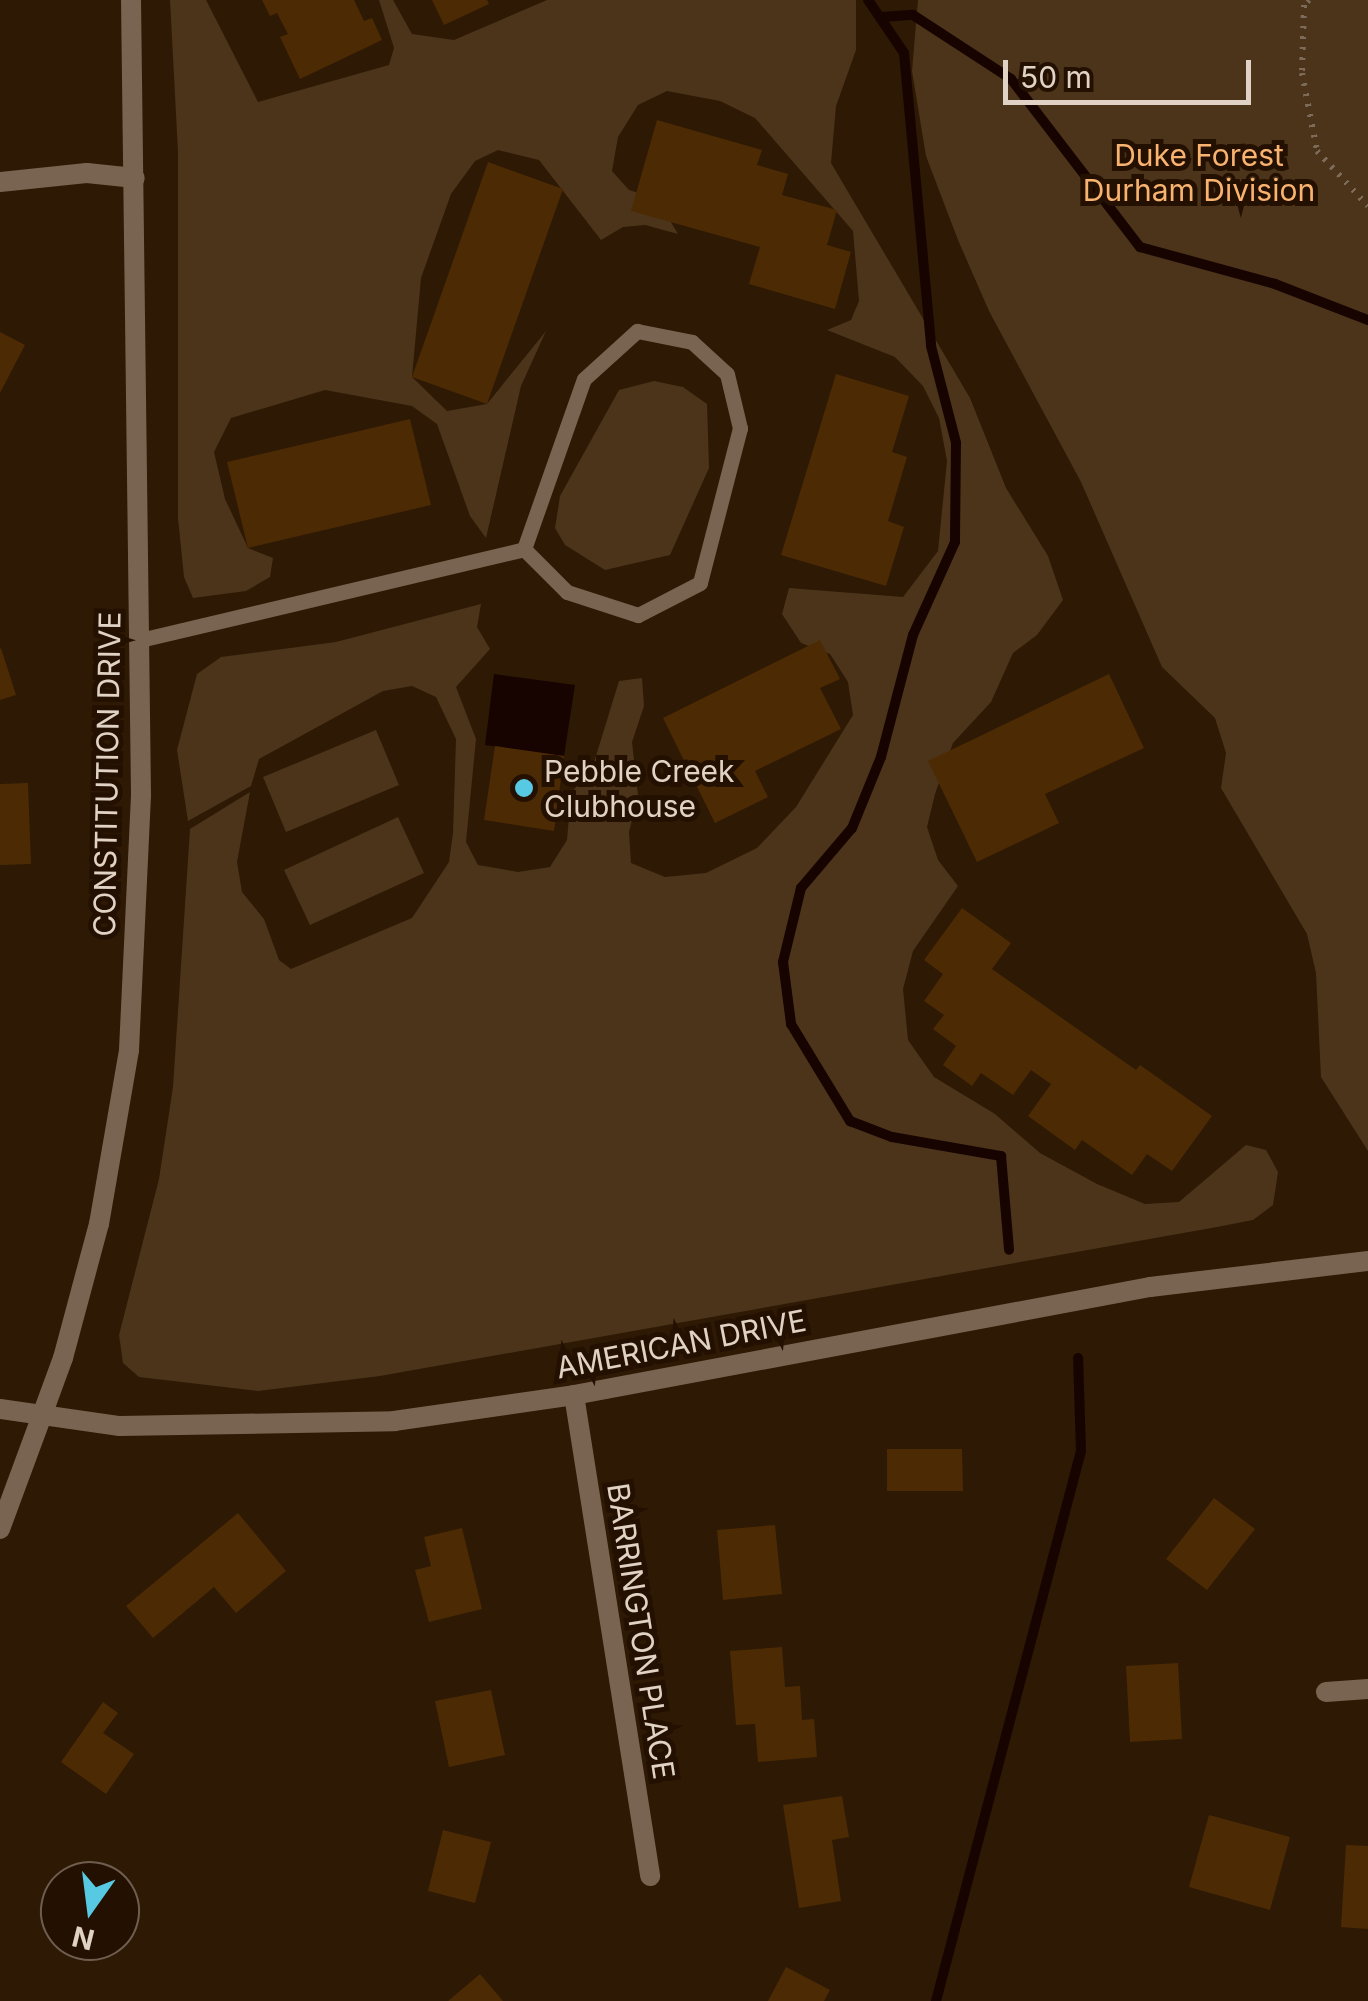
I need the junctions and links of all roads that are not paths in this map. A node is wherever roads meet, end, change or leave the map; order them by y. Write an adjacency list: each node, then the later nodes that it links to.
1 (131, 0): 2 (street, CONSTITUTION DRIVE)
2 (135, 178): 3 (street); 5 (street, CONSTITUTION DRIVE)
3 (0, 182)
4 (524, 550): 4 (lane); 5 (lane)
5 (140, 640): 9 (street, CONSTITUTION DRIVE)
6 (1368, 1261): 7 (street, AMERICAN DRIVE)
7 (574, 1395): 9 (street, AMERICAN DRIVE); 13 (street, BARRINGTON PLACE)
8 (0, 1409): 9 (street, AMERICAN DRIVE)
9 (42, 1418): 10 (street, CONSTITUTION DRIVE)
10 (0, 1529)
11 (1368, 1689): 12 (street)
12 (1326, 1692)
13 (650, 1876)

